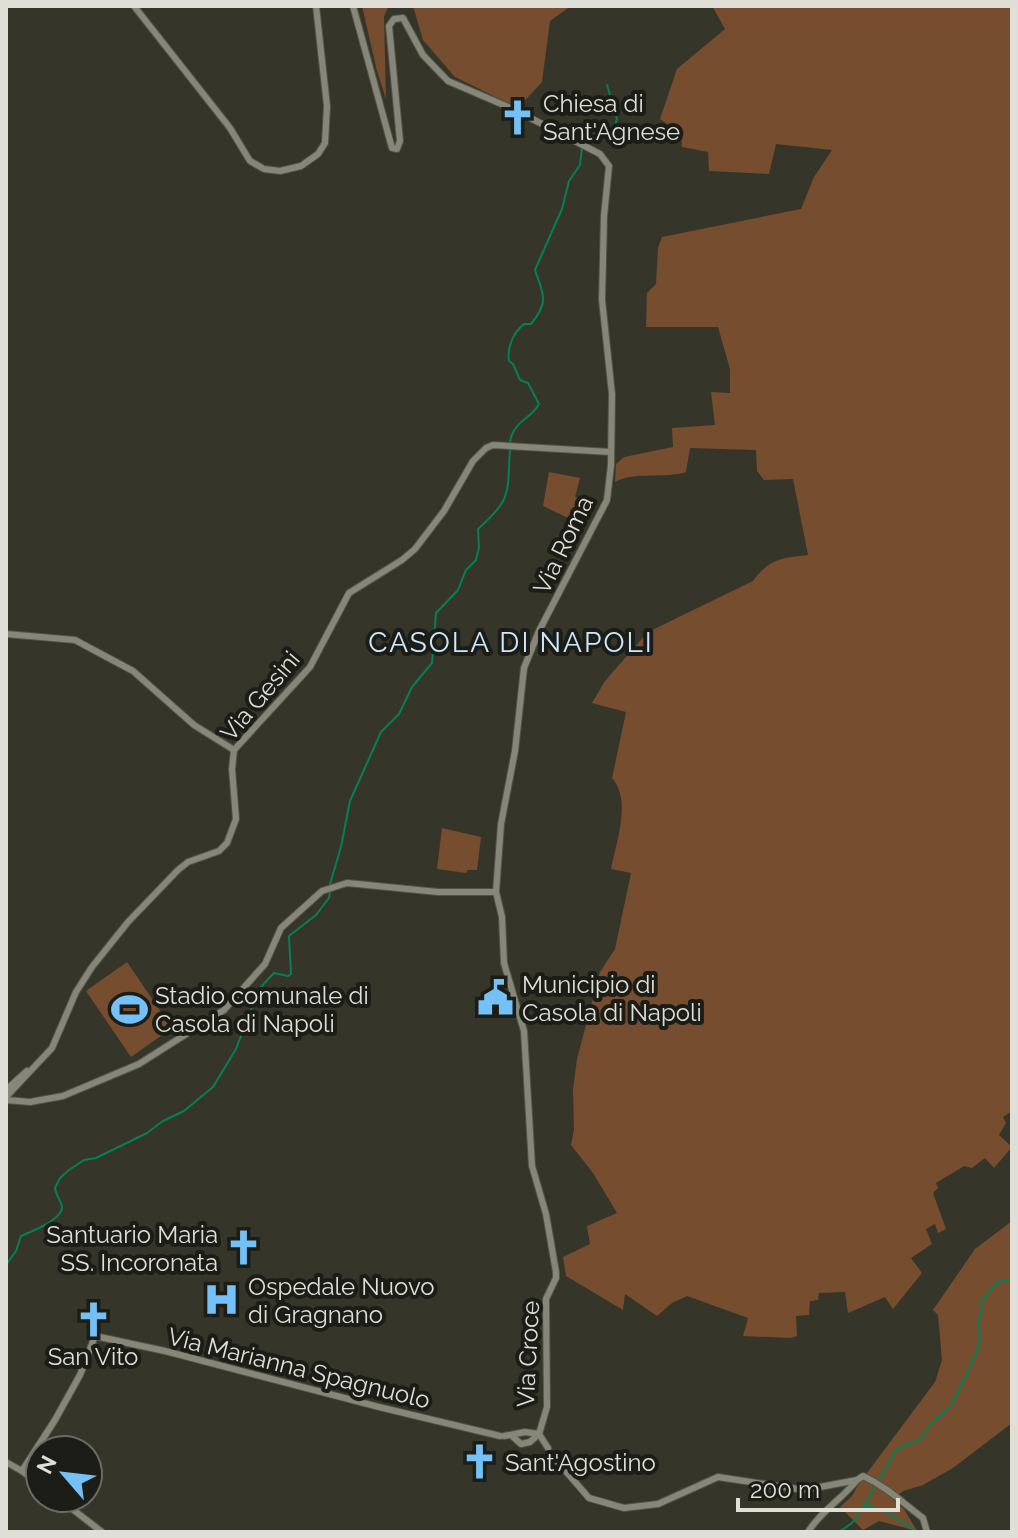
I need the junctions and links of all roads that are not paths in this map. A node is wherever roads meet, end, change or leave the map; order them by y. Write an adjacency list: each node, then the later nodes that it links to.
1 (134, 6): 2 (street)
2 (316, 6)
3 (353, 6): 4 (street, Via Roma)
4 (611, 452): 6 (street, Via Gesini); 7 (street, Via Roma)
5 (6, 634): 6 (street)
6 (234, 750): 8 (street, Via Gesini)
7 (496, 892): 10 (street); 11 (street, Via Roma)
8 (57, 1039): 9 (street); 10 (street)
9 (7, 1088)
10 (6, 1099)
11 (556, 1278): 13 (street, Via Croce)
12 (46, 1434): 13 (street, Via Marianna Spagnuolo)
13 (539, 1434): 14 (street)
14 (548, 1448)
15 (556, 1460): 20 (street)
16 (9, 1464): 18 (street)
17 (24, 1467): 18 (street)
18 (22, 1471)
19 (857, 1480): 20 (street); 21 (street); 25 (street)
20 (837, 1485): 21 (street)
21 (844, 1495): 24 (street)
22 (79, 1514): 23 (street)
23 (102, 1532)
24 (808, 1532)
25 (927, 1532)

